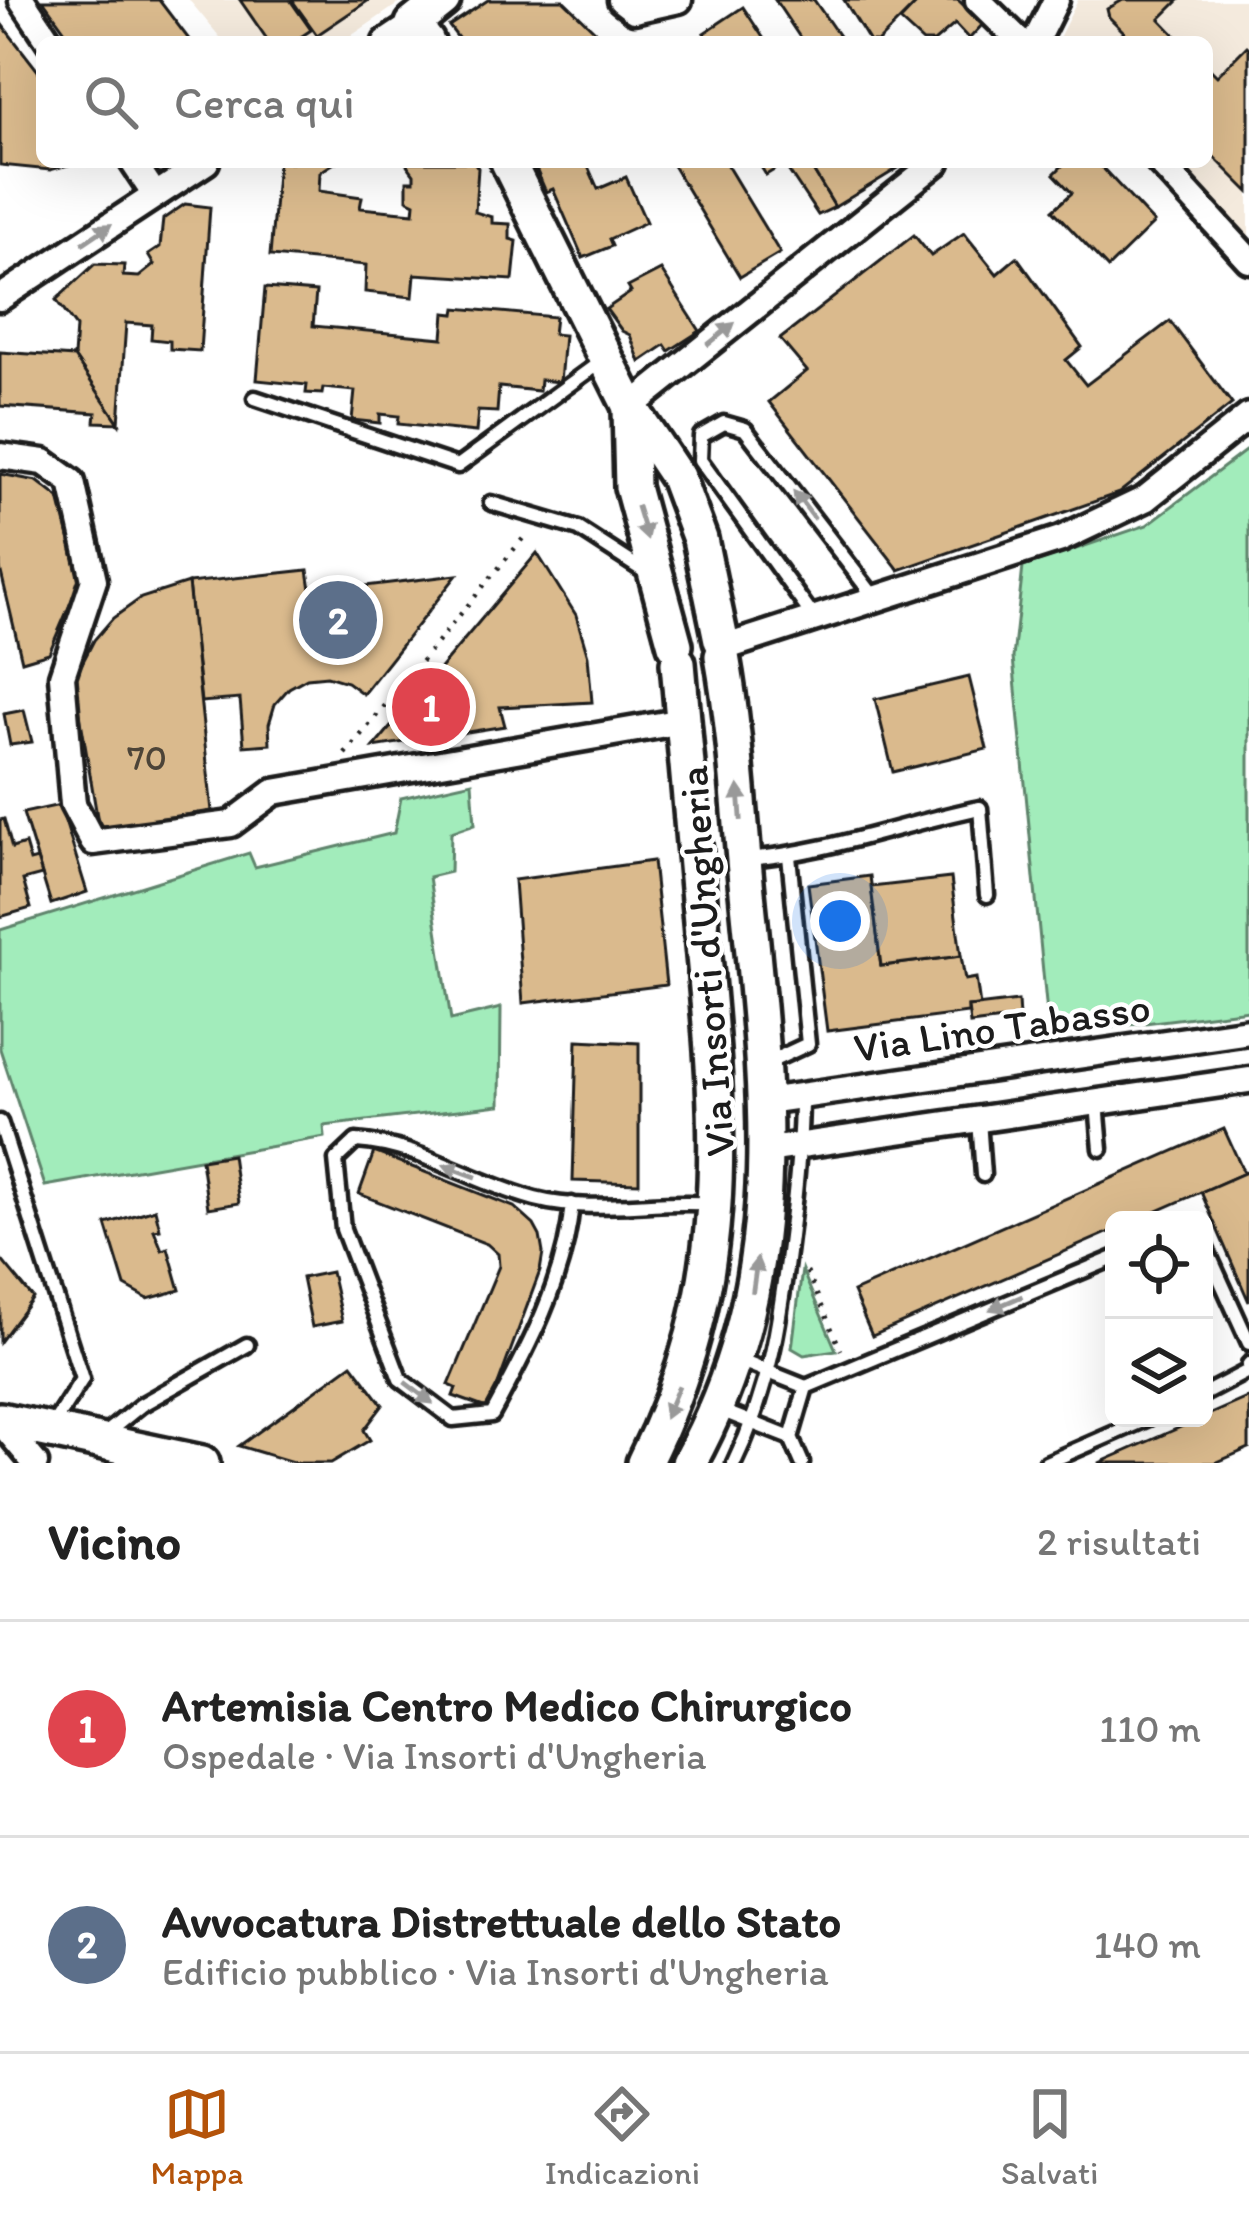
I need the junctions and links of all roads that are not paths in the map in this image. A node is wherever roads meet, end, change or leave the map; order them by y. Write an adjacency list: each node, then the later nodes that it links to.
1 (22, 0): 7 (street)
2 (443, 0): 8 (main road)
3 (621, 0): 4 (street)
4 (680, 0)
5 (978, 0): 9 (street)
6 (1057, 0): 10 (street)
7 (46, 36)
8 (408, 36)
9 (1016, 36)
10 (1038, 36)
11 (137, 168): 16 (street)
12 (197, 168): 16 (street)
13 (511, 168): 19 (main road, Via Insorti d'Ungheria)
14 (929, 168): 21 (street, one-way to 14)
15 (1165, 168): 17 (street)
16 (155, 195): 18 (street, one-way to 16)
17 (1249, 260)
18 (0, 298)
19 (604, 359): 20 (lane); 21 (main road, Via Insorti d'Ungheria)
20 (255, 398)
21 (629, 407): 24 (main road, Via Insorti d'Ungheria); 26 (main road, Via Insorti d'Ungheria, one-way to 26)
22 (1249, 416): 27 (street)
23 (0, 456): 31 (street, Via Insorti d'Ungheria)
24 (689, 469): 27 (lane, one-way to 24); 28 (lane); 29 (main road, Via Insorti d'Ungheria)
25 (491, 503): 26 (lane)
26 (661, 583): 30 (main road, Via Insorti d'Ungheria)
27 (875, 598): 28 (street)
28 (814, 618): 29 (street)
29 (722, 648): 30 (main road); 33 (main road, Via Insorti d'Ungheria, one-way to 29)
30 (677, 654): 31 (main road, Via Insorti d'Ungheria)
31 (683, 721): 47 (main road, Via Insorti d'Ungheria)
32 (789, 856): 33 (lane); 34 (lane); 36 (lane)
33 (743, 860): 36 (main road, Via Insorti d'Ungheria)
34 (987, 895)
35 (1249, 1031): 38 (street, Via Lino Tabasso)
36 (764, 1065): 39 (main road, Via Insorti d'Ungheria)
37 (1249, 1079): 40 (street)
38 (801, 1096): 39 (street, Via Lino Tabasso); 43 (lane)
39 (766, 1101): 43 (main road, Via Insorti d'Ungheria)
40 (1097, 1102): 41 (street); 44 (lane)
41 (979, 1120): 43 (street); 45 (lane)
42 (0, 1122): 61 (lane)
43 (785, 1148): 52 (main road, Via Insorti d'Ungheria, one-way to 43); 54 (lane)
44 (1101, 1149)
45 (983, 1175)
46 (572, 1204): 46 (lane, one-way to 46); 47 (lane)
47 (716, 1204): 66 (main road, Via Insorti d'Ungheria, one-way to 66)
48 (1105, 1262): 55 (lane, one-way to 55)
49 (1213, 1264): 50 (lane)
50 (1249, 1343)
51 (248, 1346): 63 (lane)
52 (736, 1359): 54 (lane); 57 (main road, Via Insorti d'Ungheria)
53 (1249, 1364): 56 (lane)
54 (770, 1373): 55 (lane); 59 (lane)
55 (806, 1387): 62 (lane)
56 (1213, 1390)
57 (719, 1409): 59 (lane); 67 (main road, Via Insorti d'Ungheria)
58 (0, 1420): 61 (main road); 64 (street)
59 (754, 1422): 62 (lane); 68 (lane)
60 (1128, 1427): 70 (lane)
61 (49, 1430): 63 (main road)
62 (791, 1438): 69 (lane)
63 (98, 1439): 65 (main road)
64 (35, 1463)
65 (202, 1463)
66 (644, 1463)
67 (689, 1463)
68 (734, 1463)
69 (802, 1463)
70 (1046, 1463)

